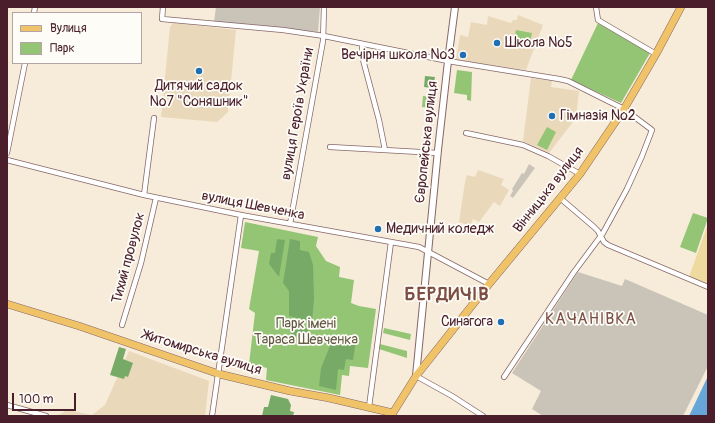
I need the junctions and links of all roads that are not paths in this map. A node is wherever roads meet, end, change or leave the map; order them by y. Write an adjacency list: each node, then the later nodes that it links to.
1 (163, 7): 6 (street)
2 (324, 7): 6 (street, вулиця Героїв України)
3 (456, 7): 9 (street, Європейська вулиця)
4 (596, 7): 8 (street)
5 (681, 7): 8 (main road, Вінницька вулиця)
6 (324, 36): 7 (street); 24 (street, вулиця Героїв України)
7 (362, 44): 9 (street); 15 (street)
8 (656, 54): 11 (main road, Вінницька вулиця)
9 (448, 61): 11 (street); 17 (street, Європейська вулиця)
10 (25, 64): 16 (street)
11 (624, 109): 19 (main road, Вінницька вулиця); 25 (street)
12 (154, 118): 20 (street)
13 (466, 133): 19 (street)
14 (330, 147): 15 (street)
15 (385, 150): 17 (street)
16 (7, 153)
17 (438, 153): 27 (street, Європейська вулиця)
18 (7, 160): 20 (street, вулиця Шевченка)
19 (580, 174): 22 (main road, Вінницька вулиця)
20 (144, 195): 21 (street, вулиця Шевченка)
21 (156, 198): 23 (street, вулиця Шевченка); 31 (street, Тихий провулок)
22 (560, 198): 25 (street); 28 (main road, Вінницька вулиця)
23 (241, 215): 24 (street, вулиця Шевченка); 32 (street)
24 (290, 224): 26 (street, вулиця Шевченка)
25 (601, 236): 29 (street); 34 (street)
26 (391, 242): 27 (street, вулиця Шевченка); 36 (street)
27 (428, 251): 28 (street, вулиця Шевченка); 33 (street, Європейська вулиця)
28 (488, 284): 33 (main road, Вінницька вулиця)
29 (708, 287)
30 (7, 304): 32 (main road, Житомирська вулиця)
31 (122, 324)
32 (219, 374): 36 (main road, Житомирська вулиця); 40 (street)
33 (416, 376): 37 (street); 38 (main road, Вінницька вулиця)
34 (504, 377)
35 (7, 405): 39 (street)
36 (370, 408): 38 (main road, Житомирська вулиця)
37 (476, 414): 41 (street)
38 (392, 415)
39 (46, 416)
40 (212, 416)
41 (483, 416)

